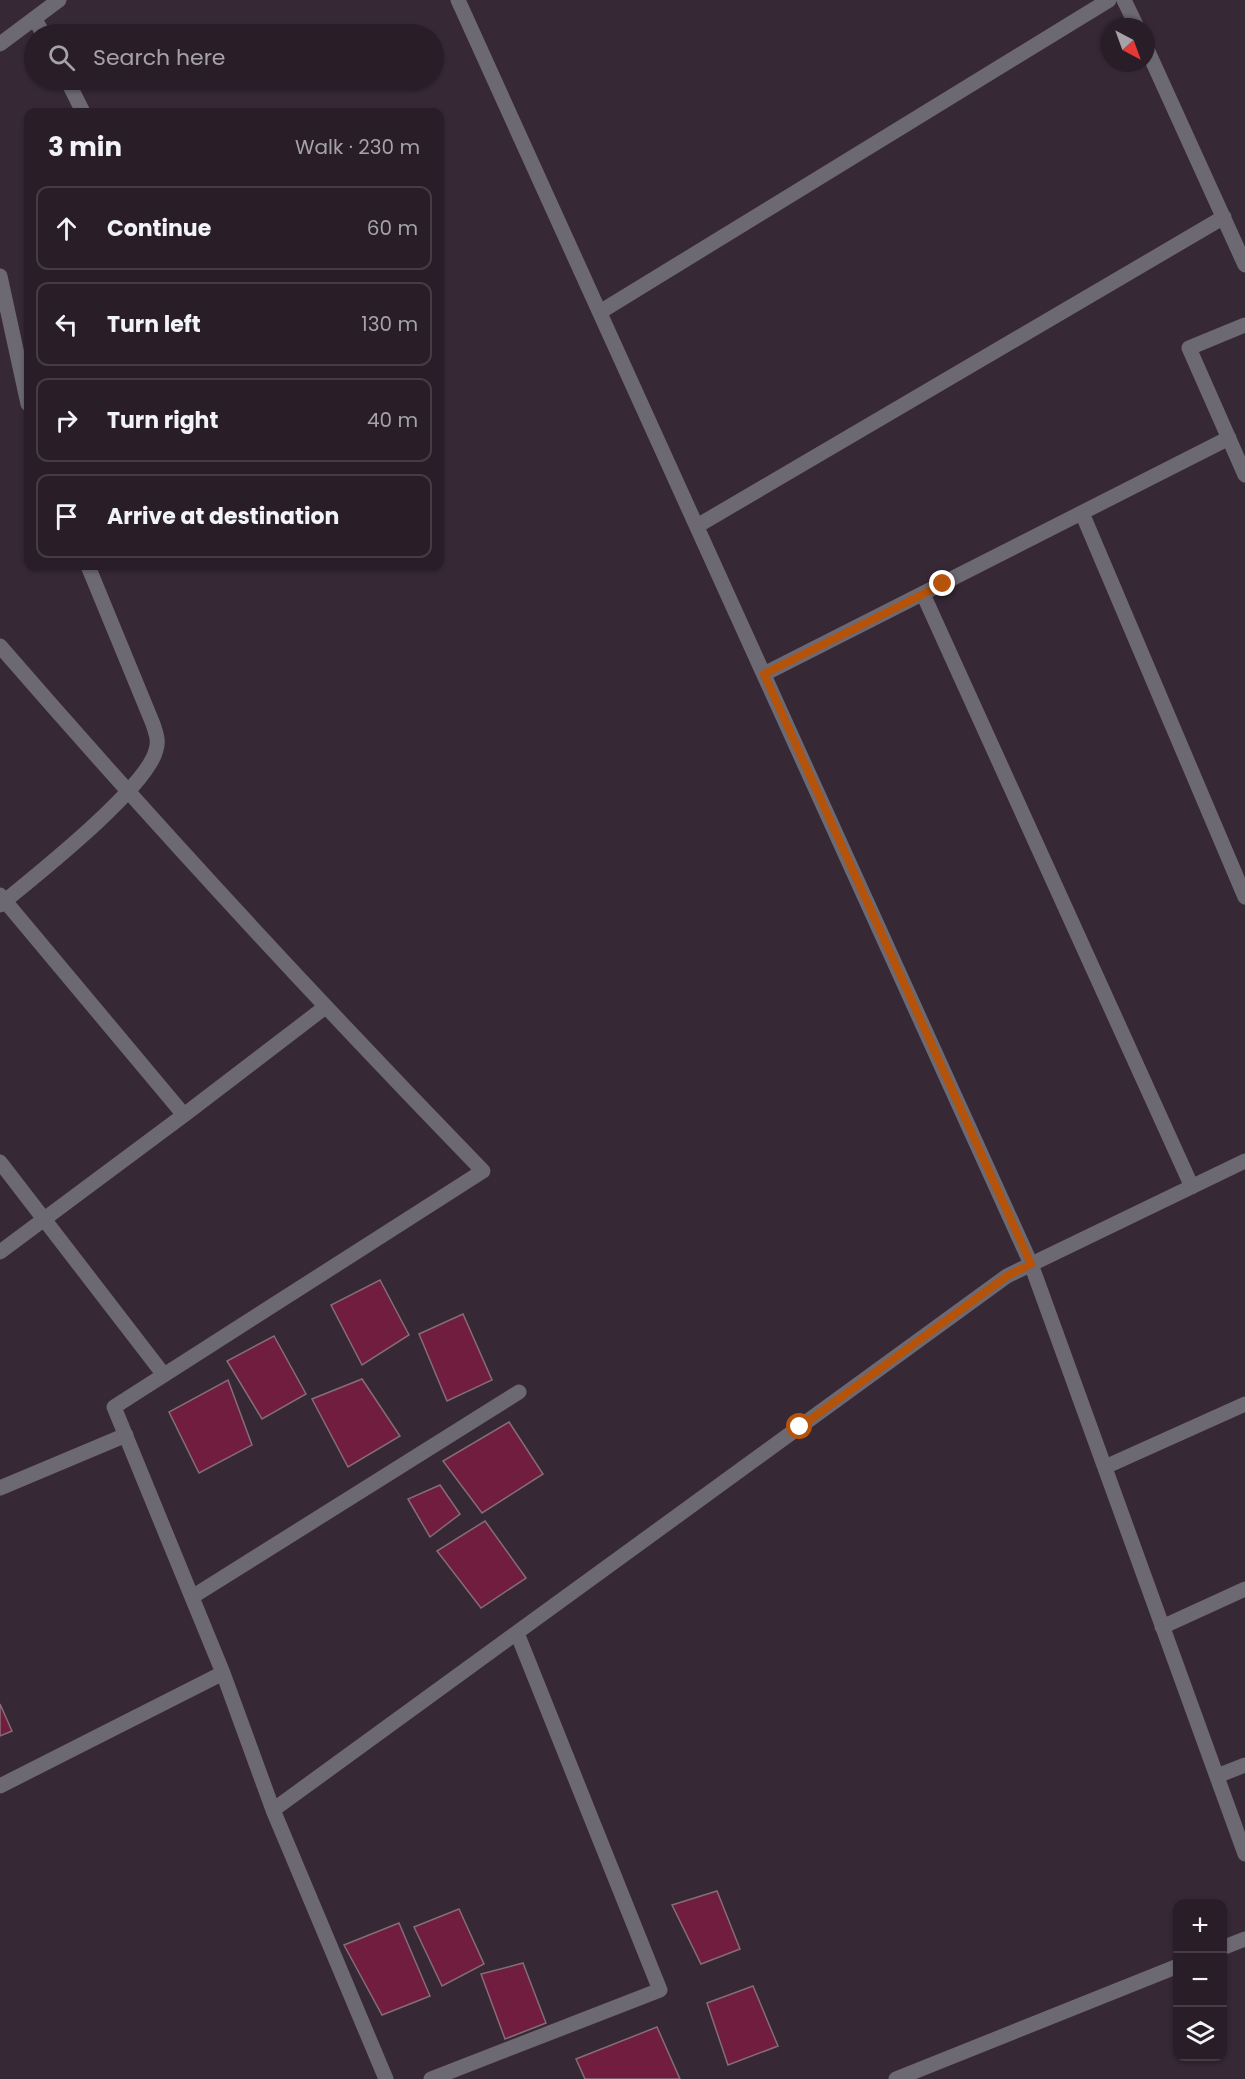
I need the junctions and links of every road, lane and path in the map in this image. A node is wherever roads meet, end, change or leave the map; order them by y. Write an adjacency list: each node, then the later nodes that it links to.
1 (59, 0): 5 (street)
2 (458, 0): 17 (street)
3 (1109, 0): 17 (street)
4 (1124, 0): 6 (street)
5 (35, 18): 7 (street); 8 (street)
6 (1133, 18)
7 (27, 24)
8 (38, 24)
9 (24, 26): 10 (street)
10 (0, 44)
11 (1155, 67): 14 (street)
12 (73, 90): 13 (street)
13 (81, 108)
14 (1224, 217): 15 (street); 25 (street)
15 (1245, 265)
16 (0, 276): 20 (street)
17 (600, 312): 25 (street)
18 (1245, 325): 22 (street)
19 (24, 363): 20 (street)
20 (21, 370): 21 (street)
21 (24, 385)
22 (1229, 438): 23 (street); 24 (street)
23 (1245, 475)
24 (1082, 513): 27 (street); 31 (street)
25 (697, 526): 29 (street)
26 (90, 570): 30 (street)
27 (923, 594): 29 (street); 37 (street)
28 (0, 646): 30 (street)
29 (764, 674): 40 (street)
30 (128, 794): 32 (street); 33 (street)
31 (1245, 897)
32 (2, 900): 34 (street)
33 (324, 1008): 34 (street); 41 (street)
34 (184, 1115): 38 (street)
35 (1245, 1161): 37 (street)
36 (0, 1162): 38 (street)
37 (1192, 1187): 40 (street)
38 (46, 1220): 39 (street); 41 (street)
39 (0, 1252)
40 (1031, 1264): 45 (street); 50 (street)
41 (164, 1375): 44 (street)
42 (519, 1392): 48 (street)
43 (1245, 1404): 45 (street)
44 (126, 1435): 46 (street); 48 (street)
45 (1105, 1467): 49 (street)
46 (0, 1488)
47 (1245, 1589): 49 (street)
48 (192, 1597): 51 (street)
49 (1162, 1627): 53 (street)
50 (517, 1633): 55 (street); 61 (street)
51 (223, 1673): 54 (street); 55 (street)
52 (1245, 1765): 53 (street)
53 (1217, 1776): 56 (street)
54 (0, 1786)
55 (273, 1810): 60 (street)
56 (1245, 1854)
57 (1245, 1939): 58 (street)
58 (1227, 1946)
59 (1173, 1968): 62 (street)
60 (386, 2079)
61 (431, 2079)
62 (896, 2079)

